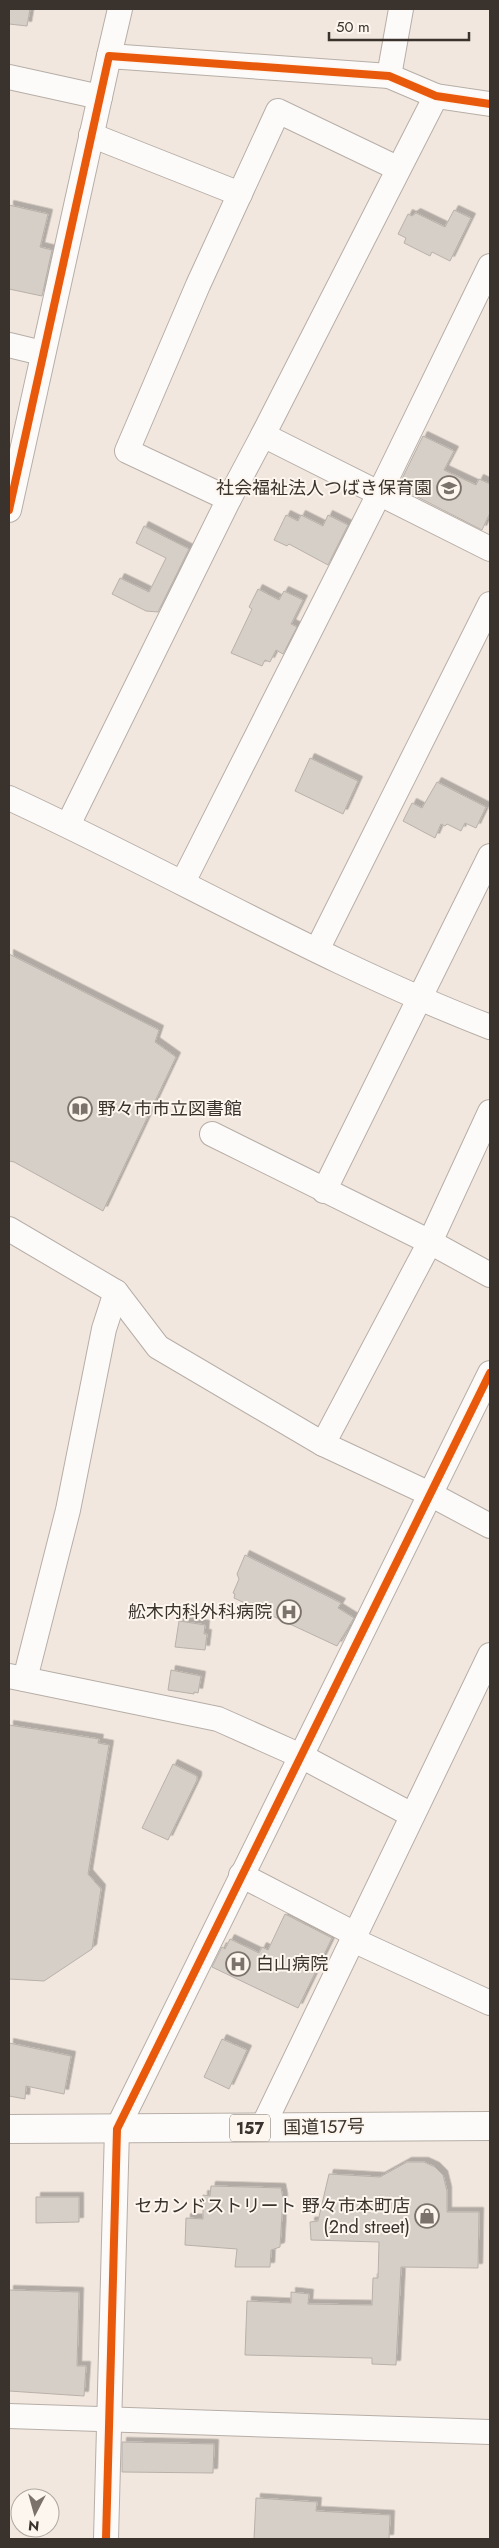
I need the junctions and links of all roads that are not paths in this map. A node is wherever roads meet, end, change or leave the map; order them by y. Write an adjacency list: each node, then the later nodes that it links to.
1 (120, 9): 3 (street)
2 (401, 9): 4 (street)
3 (109, 56): 4 (street); 7 (street)
4 (389, 76): 6 (street)
5 (9, 77): 7 (street)
6 (436, 96): 8 (street); 10 (street)
7 (100, 97): 9 (street)
8 (490, 104)
9 (91, 135): 11 (street); 14 (street)
10 (397, 168): 11 (street); 15 (street)
11 (240, 194): 17 (street)
12 (490, 266): 16 (street)
13 (9, 345): 14 (street)
14 (42, 353): 18 (street)
15 (263, 435): 16 (street); 17 (street)
16 (379, 494): 19 (street); 24 (street)
17 (229, 499): 22 (street)
18 (9, 510)
19 (490, 549)
20 (490, 604): 25 (street)
21 (9, 798): 22 (street)
22 (68, 825): 24 (street)
23 (490, 856): 26 (street)
24 (183, 882): 25 (street)
25 (317, 950): 26 (street)
26 (418, 1000): 27 (street); 30 (street)
27 (490, 1027)
28 (490, 1112): 32 (street)
29 (212, 1134): 30 (street)
30 (324, 1191): 32 (street)
31 (9, 1229): 34 (street)
32 (430, 1242): 33 (street); 36 (street)
33 (490, 1274)
34 (116, 1292): 36 (street); 40 (street)
35 (490, 1373): 37 (street)
36 (323, 1444): 37 (street)
37 (430, 1494): 38 (street); 41 (street)
38 (490, 1526)
39 (490, 1655): 42 (street)
40 (17, 1677): 41 (street)
41 (301, 1756): 42 (street); 43 (street)
42 (412, 1816): 44 (street)
43 (241, 1875): 44 (street); 48 (street)
44 (354, 1937): 45 (street); 47 (street)
45 (490, 2003)
46 (490, 2126): 47 (highway, 国道157号 / 157)
47 (262, 2128): 48 (highway, 国道157号 / 157)
48 (117, 2129): 49 (highway, 国道157号 / 157); 51 (street)
49 (9, 2130)
50 (9, 2416): 51 (street)
51 (109, 2419): 52 (street); 53 (street)
52 (490, 2432)
53 (106, 2539)

